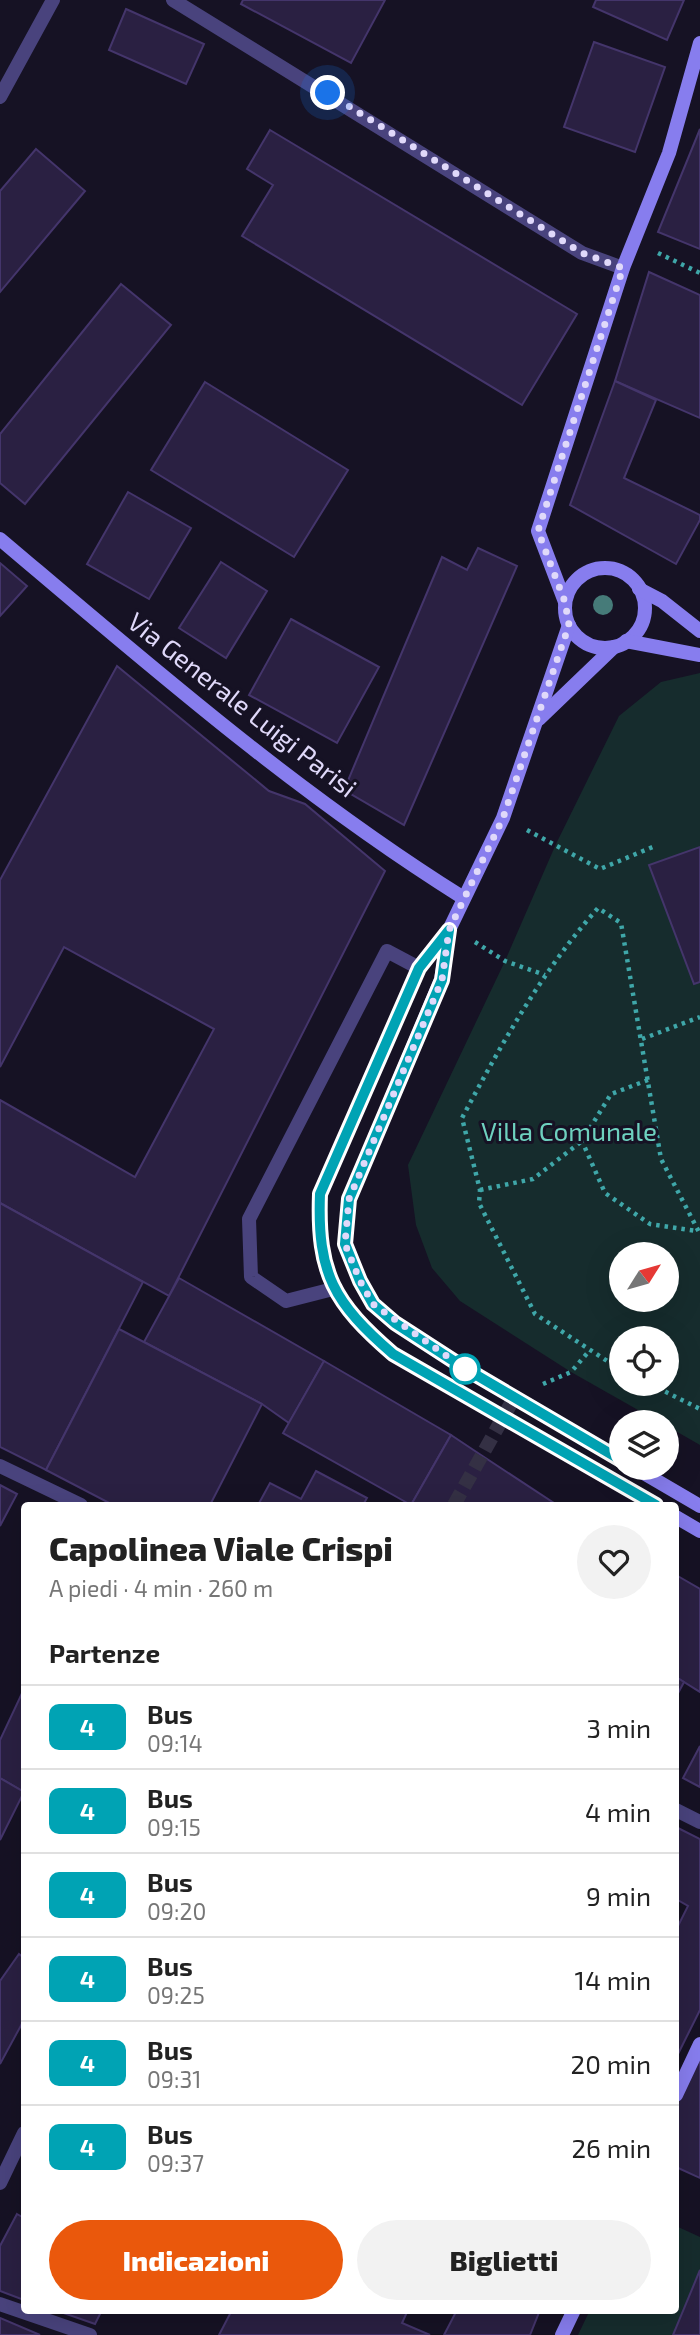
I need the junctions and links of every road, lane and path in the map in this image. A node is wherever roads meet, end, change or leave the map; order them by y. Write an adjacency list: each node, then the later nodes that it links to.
1 (53, 0): 4 (street)
2 (173, 0): 6 (street)
3 (700, 43): 5 (street)
4 (0, 97)
5 (635, 242): 6 (street); 7 (path)
6 (623, 268): 10 (street)
7 (700, 273)
8 (0, 539): 18 (street, Via Generale Luigi Parisi)
9 (639, 589): 10 (street); 12 (street); 13 (street)
10 (565, 602): 11 (street)
11 (569, 625): 13 (street); 15 (street)
12 (700, 631)
13 (620, 644): 14 (street); 15 (street)
14 (700, 655)
15 (536, 722): 16 (street)
16 (503, 818): 17 (path); 18 (street)
17 (655, 846)
18 (462, 897): 19 (street)
19 (449, 930): 21 (street); 33 (street)
20 (475, 942): 22 (path)
21 (419, 968): 29 (street); 29 (street)
22 (545, 975): 24 (path); 27 (path)
23 (700, 1017): 24 (path)
24 (642, 1039): 25 (path)
25 (648, 1080): 26 (path); 28 (path)
26 (582, 1141): 27 (path); 28 (path)
27 (480, 1190): 30 (path)
28 (699, 1232)
29 (333, 1289): 39 (street)
30 (590, 1350): 31 (path); 33 (path)
31 (609, 1362)
32 (674, 1396): 34 (path)
33 (514, 1398): 35 (street)
34 (700, 1409)
35 (609, 1453)
36 (0, 1466): 38 (street)
37 (656, 1480): 40 (street)
38 (75, 1502)
39 (651, 1502)
40 (700, 1506)
41 (679, 1519): 42 (street)
42 (700, 1531)
43 (679, 1812): 44 (street)
44 (700, 1822)
45 (700, 2044): 46 (street)
46 (679, 2089)
47 (21, 2139): 48 (street)
48 (0, 2183)
49 (0, 2304): 50 (street)
50 (21, 2311)
51 (29, 2314): 53 (street)
52 (571, 2314): 54 (street)
53 (90, 2335)
54 (562, 2335)

